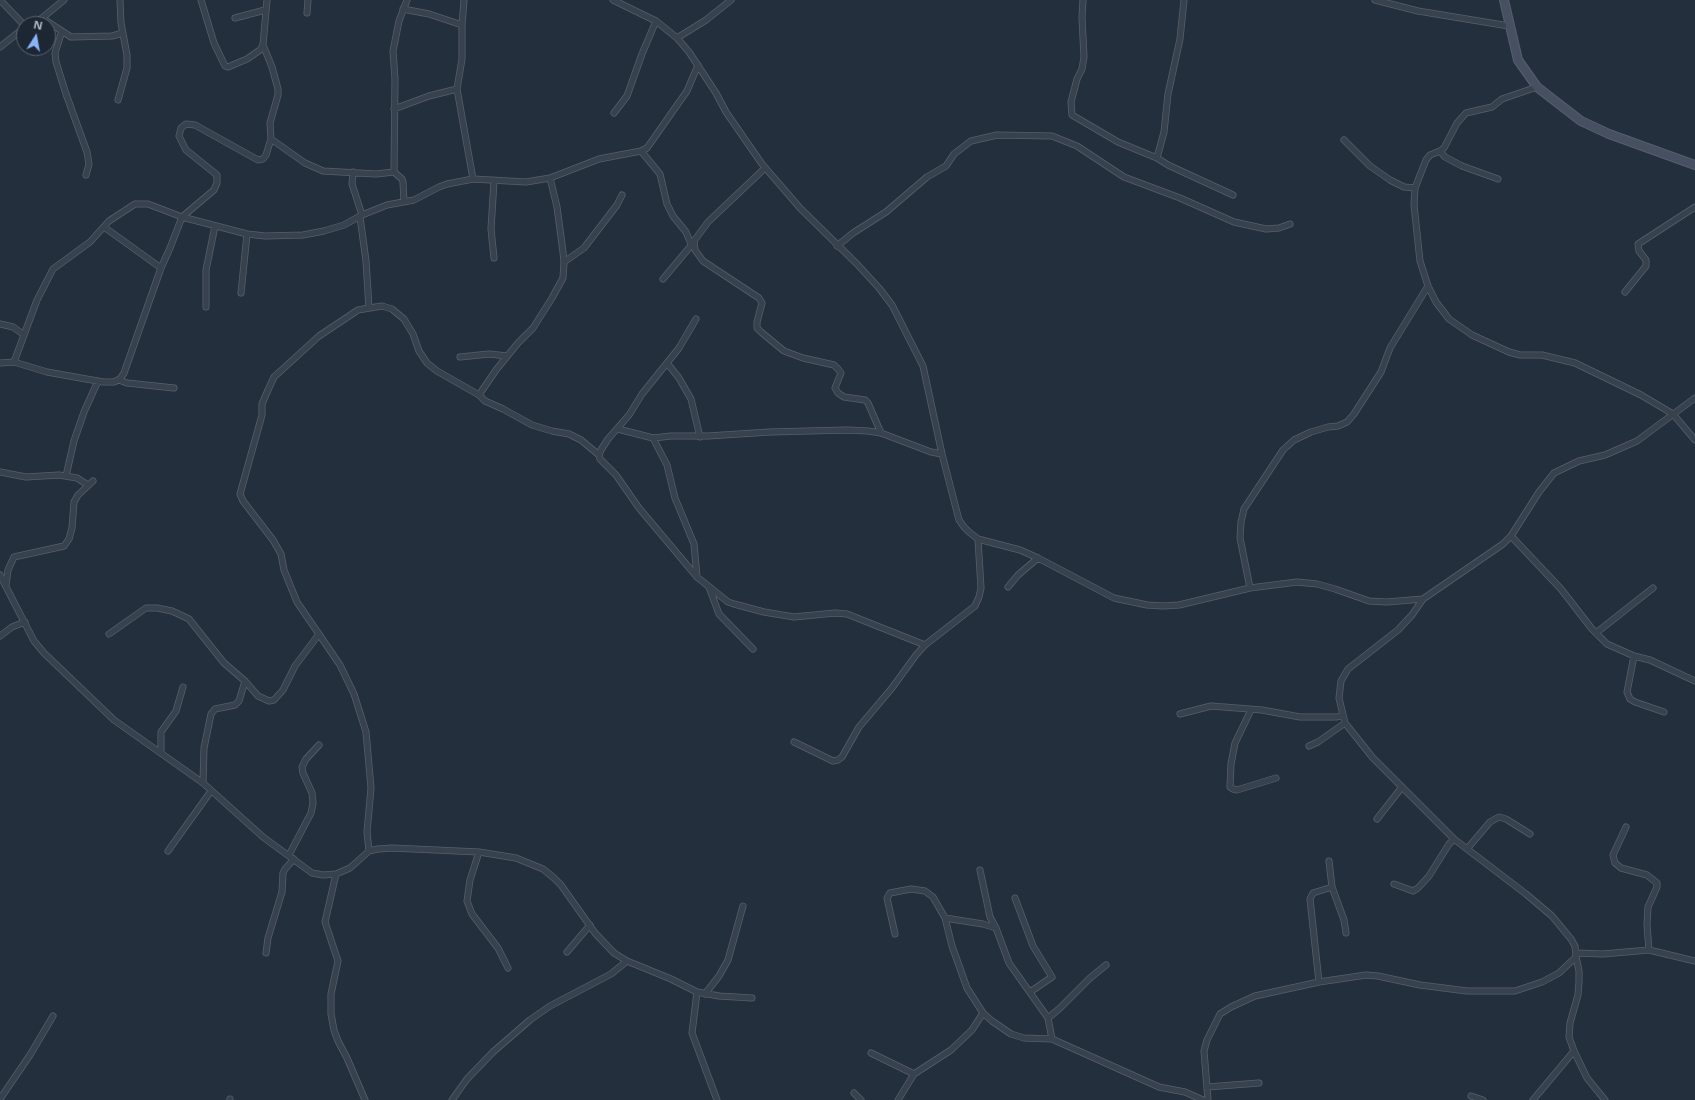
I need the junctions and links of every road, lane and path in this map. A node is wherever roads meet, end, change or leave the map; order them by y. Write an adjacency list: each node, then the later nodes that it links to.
1 (0, 0): 19 (street)
2 (120, 0): 26 (street)
3 (201, 0): 29 (street)
4 (267, 0): 16 (street)
5 (308, 0): 17 (street)
6 (406, 0): 15 (street)
7 (464, 0): 22 (street)
8 (613, 0): 21 (street)
9 (730, 0): 28 (street)
10 (1083, 0): 41 (street)
11 (1184, 0): 41 (street)
12 (1375, 0): 23 (street)
13 (1504, 0): 23 (street)
14 (62, 1): 18 (street)
15 (403, 9): 22 (street); 35 (street)
16 (265, 10): 20 (street); 29 (street)
17 (307, 13)
18 (44, 16)
19 (16, 18)
20 (235, 18)
21 (656, 21): 28 (street); 36 (street)
22 (462, 25): 33 (street)
23 (1509, 26): 32 (street)
24 (56, 27): 25 (street)
25 (62, 31): 26 (street); 46 (street)
26 (123, 33): 34 (street)
27 (16, 34): 30 (street)
28 (677, 38): 31 (street)
29 (263, 45): 37 (street)
30 (0, 47)
31 (698, 65): 39 (street); 43 (street)
32 (1537, 87): 40 (street); 42 (street)
33 (457, 89): 35 (street); 48 (street)
34 (118, 100)
35 (394, 109): 45 (street)
36 (614, 113)
37 (271, 139): 44 (street); 57 (street)
38 (1344, 140): 51 (street)
39 (641, 150): 47 (street); 62 (street)
40 (1440, 151): 49 (street); 51 (street)
41 (1157, 158): 53 (street)
42 (1695, 165)
43 (765, 168): 62 (street); 63 (street)
44 (353, 172): 45 (street); 56 (street)
45 (394, 172): 54 (street)
46 (86, 175)
47 (550, 178): 50 (street); 65 (street)
48 (473, 179): 50 (street); 54 (street)
49 (1498, 179)
50 (494, 181): 64 (street)
51 (1415, 188): 68 (street)
52 (622, 195): 65 (street)
53 (1233, 195)
54 (404, 202): 56 (street)
55 (1695, 207): 69 (street)
56 (361, 216): 61 (street); 72 (street)
57 (182, 217): 59 (street); 60 (street); 66 (street)
58 (1290, 224): 63 (street)
59 (214, 226): 61 (street); 71 (street)
60 (104, 227): 66 (street); 75 (street)
61 (247, 234): 70 (street)
62 (693, 243): 67 (street); 88 (street)
63 (837, 246): 92 (street)
64 (494, 258)
65 (564, 262): 76 (street)
66 (161, 268): 81 (street)
67 (663, 279)
68 (1428, 286): 86 (street); 104 (street)
69 (1625, 292)
70 (241, 293)
71 (206, 307)
72 (369, 308): 84 (street); 110 (street)
73 (696, 319): 79 (street)
74 (0, 324): 75 (street)
75 (23, 334): 78 (street)
76 (507, 356): 77 (street); 84 (street)
77 (460, 357)
78 (14, 362): 80 (street); 82 (street)
79 (667, 363): 87 (street); 89 (street)
80 (0, 364)
81 (119, 380): 82 (street); 83 (street)
82 (98, 381): 95 (street)
83 (174, 388)
84 (478, 395): 93 (street)
85 (1695, 398): 86 (street)
86 (1673, 414): 91 (street); 96 (street)
87 (618, 429): 90 (street); 93 (street)
88 (881, 433): 89 (street); 92 (street)
89 (700, 437): 90 (street)
90 (653, 438): 100 (street)
91 (1695, 440)
92 (942, 454): 97 (street)
93 (599, 455): 100 (street)
94 (0, 472): 95 (street)
95 (66, 476): 101 (street)
96 (1512, 536): 106 (street); 108 (street)
97 (978, 539): 98 (street); 112 (street)
98 (1038, 558): 103 (street); 104 (street)
99 (0, 576): 101 (street)
100 (697, 576): 102 (street)
101 (6, 586): 107 (street)
102 (709, 587): 112 (street); 113 (street)
103 (1008, 587)
104 (1250, 588): 106 (street)
105 (1653, 588): 108 (street)
106 (1423, 599): 121 (street)
107 (25, 622): 111 (street); 126 (street)
108 (1596, 633): 114 (street)
109 (109, 634): 115 (street)
110 (319, 634): 115 (street); 137 (street)
111 (0, 636)
112 (925, 645): 123 (street)
113 (754, 648)
114 (1634, 656): 116 (street); 119 (street)
115 (245, 681): 128 (street)
116 (1695, 681)
117 (183, 687): 126 (street)
118 (1251, 710): 120 (street); 121 (street); 127 (street)
119 (1664, 712)
120 (1180, 714)
121 (1343, 715): 122 (street)
122 (1345, 723): 125 (street); 129 (street)
123 (794, 742)
124 (319, 745): 139 (street)
125 (1309, 746)
126 (161, 753): 128 (street)
127 (1276, 778)
128 (204, 783): 130 (street)
129 (1402, 787): 131 (street); 134 (street)
130 (211, 790): 136 (street); 139 (street)
131 (1377, 819)
132 (1626, 827): 152 (street)
133 (1530, 834): 135 (street)
134 (1454, 839): 135 (street); 143 (street)
135 (1467, 850): 155 (street)
136 (168, 851)
137 (369, 851): 138 (street); 142 (street)
138 (479, 852): 148 (street); 159 (street)
139 (291, 857): 142 (street); 154 (street)
140 (1329, 861): 144 (street)
141 (980, 870): 149 (street)
142 (336, 874): 177 (street)
143 (1394, 884)
144 (1332, 887): 150 (street); 160 (street)
145 (1015, 898): 162 (street)
146 (744, 906): 163 (street)
147 (945, 918): 149 (street); 151 (street); 165 (street)
148 (590, 925): 153 (street); 156 (street)
149 (996, 928): 162 (street)
150 (1346, 933)
151 (895, 934)
152 (1649, 950): 155 (street); 157 (street)
153 (567, 952)
154 (266, 953)
155 (1576, 955): 160 (street); 169 (street)
156 (627, 961): 161 (street); 178 (street)
157 (1695, 961)
158 (1106, 965): 167 (street)
159 (508, 968)
160 (1319, 982): 173 (street)
161 (697, 992): 163 (street); 179 (street)
162 (1030, 992): 167 (street)
163 (705, 994): 164 (street)
164 (752, 998)
165 (983, 1013): 168 (street); 171 (street)
166 (53, 1016): 176 (street)
167 (1048, 1018): 168 (street)
168 (1052, 1039): 182 (street)
169 (1574, 1051): 185 (street); 186 (street)
170 (871, 1053): 171 (street)
171 (914, 1074): 181 (street)
172 (1259, 1083): 173 (street)
173 (1207, 1088): 183 (street)
174 (854, 1093): 180 (street)
175 (1471, 1096): 184 (street)
176 (0, 1099)
177 (364, 1100)
178 (452, 1100)
179 (716, 1100)
180 (861, 1100)
181 (898, 1100)
182 (1203, 1100)
183 (1208, 1100)
184 (1483, 1100)
185 (1533, 1100)
186 (1605, 1100)

